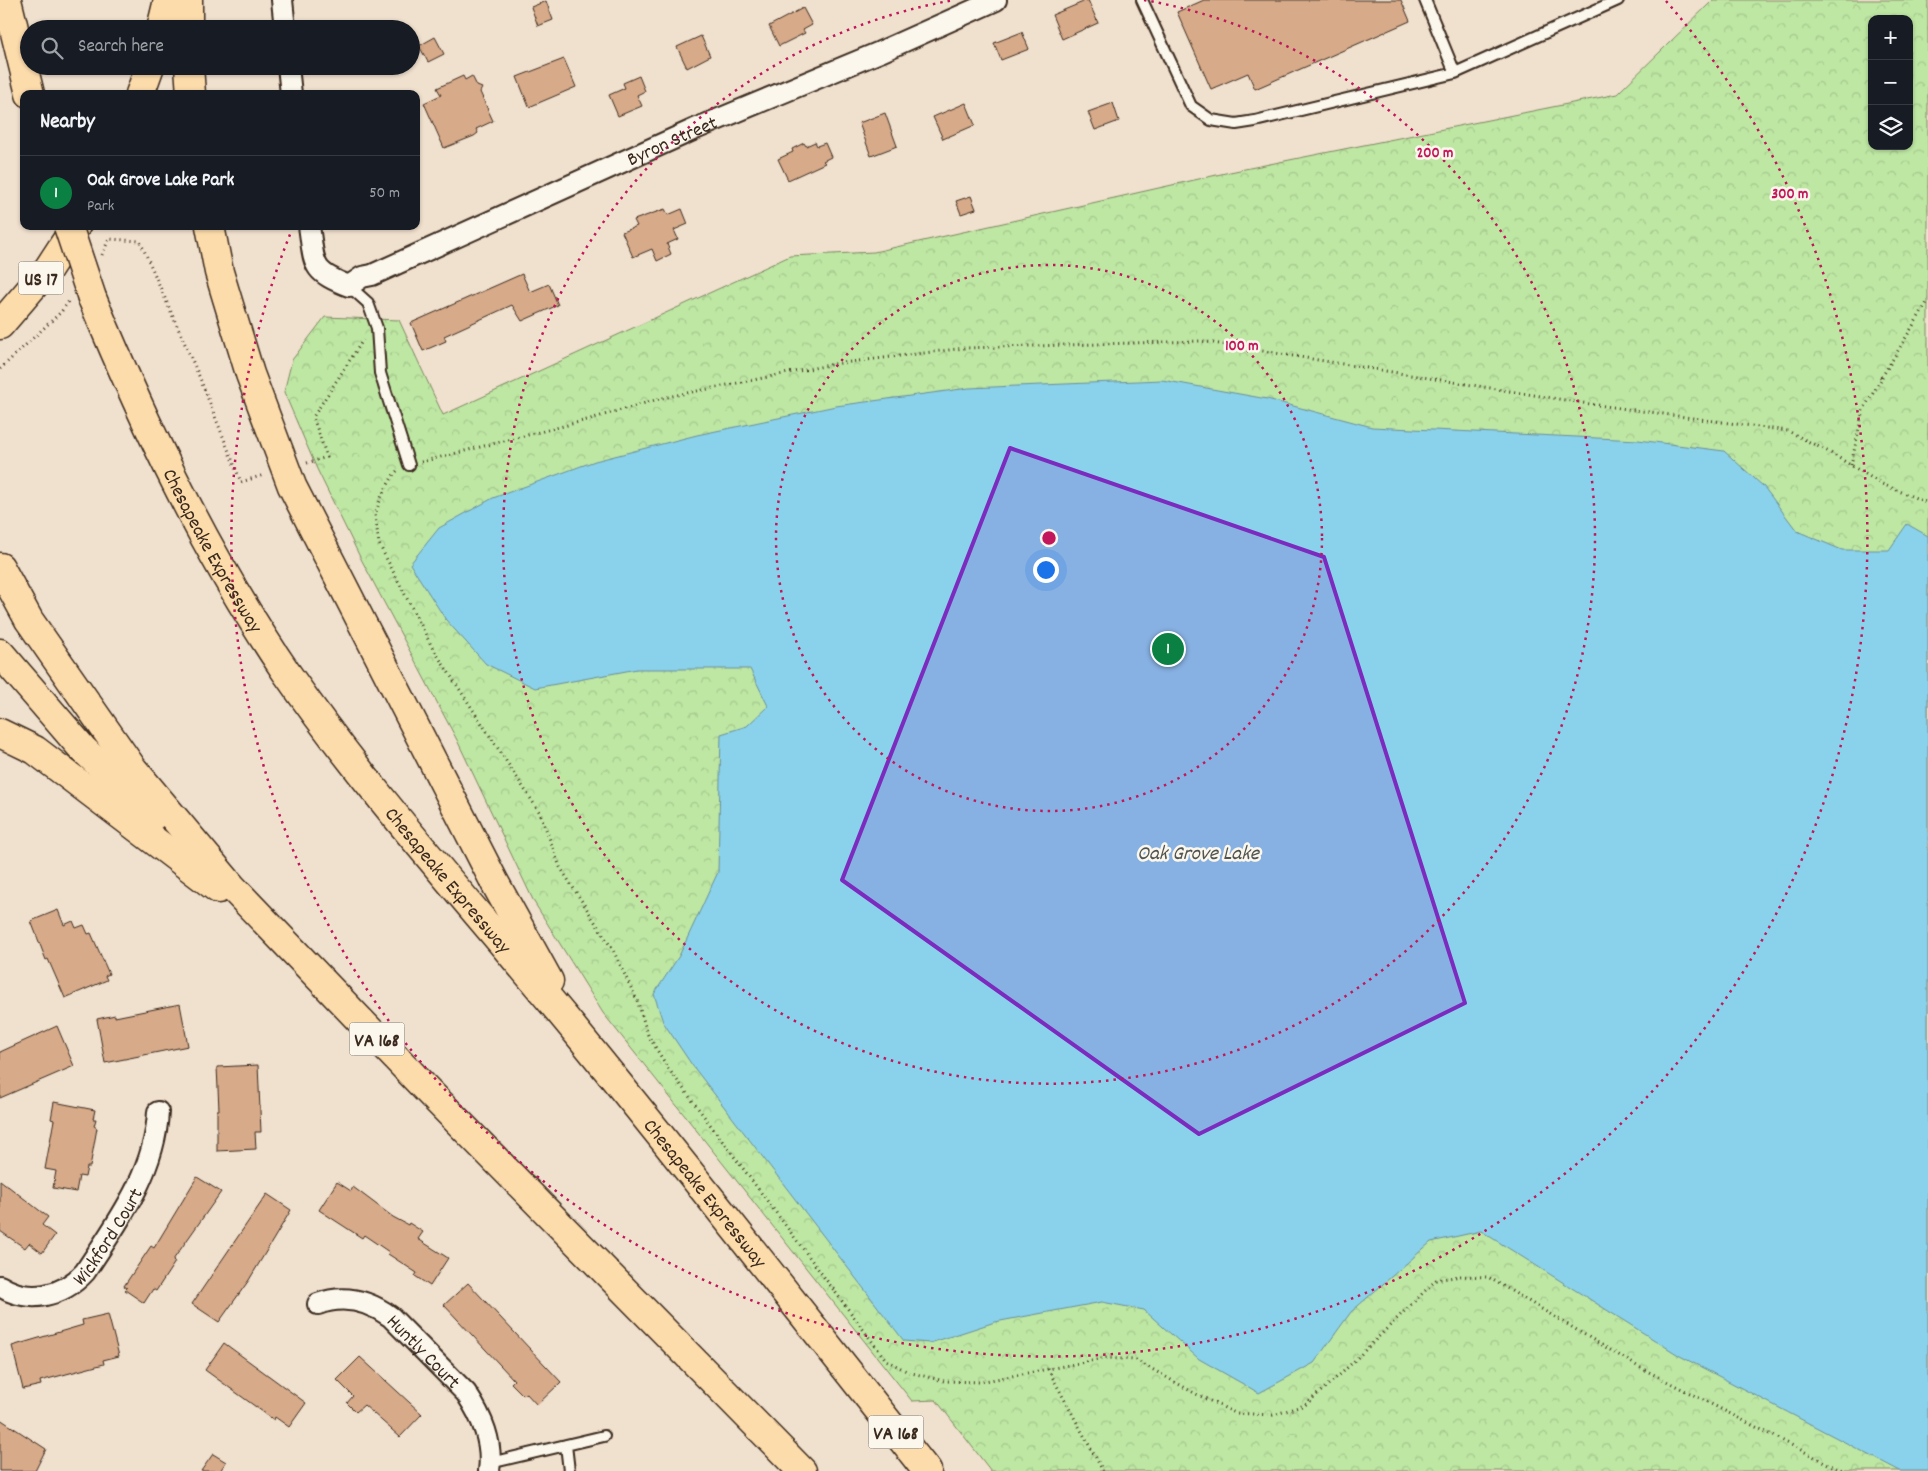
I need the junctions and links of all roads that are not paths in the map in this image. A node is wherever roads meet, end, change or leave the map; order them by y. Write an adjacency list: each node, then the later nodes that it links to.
1 (7, 0): 16 (highway)
2 (21, 0): 11 (highway)
3 (153, 0): 12 (highway)
4 (168, 0): 13 (highway)
5 (188, 0): 14 (highway)
6 (282, 0): 15 (street)
7 (996, 0): 28 (street, Byron Street)
8 (1142, 0): 17 (lane)
9 (1425, 0): 17 (lane)
10 (1618, 0): 17 (lane)
11 (21, 20)
12 (152, 20)
13 (163, 20)
14 (188, 20)
15 (284, 20)
16 (20, 53)
17 (1455, 73)
18 (26, 75): 21 (highway)
19 (190, 75): 22 (highway)
20 (289, 75): 23 (street)
21 (30, 90)
22 (191, 90)
23 (291, 90)
24 (69, 230): 36 (highway, Chesapeake Expressway, bridge)
25 (73, 230): 29 (highway, US 17)
26 (211, 230): 36 (highway, VA 168)
27 (311, 230): 28 (street)
28 (349, 286): 30 (lane)
29 (0, 325)
30 (409, 464)
31 (0, 567): 34 (highway, VA 168)
32 (0, 653): 34 (highway)
33 (0, 732): 35 (highway)
34 (232, 887): 35 (highway, VA 168)
35 (296, 956): 44 (highway, VA 168)
36 (577, 1033): 45 (highway, Chesapeake Expressway / VA 168)
37 (158, 1112): 38 (street, Wickford Court)
38 (0, 1286)
39 (318, 1304): 42 (street, Huntly Court)
40 (604, 1436): 41 (lane)
41 (566, 1445): 42 (lane); 43 (lane)
42 (490, 1463)
43 (569, 1471)
44 (802, 1471)
45 (928, 1471)

